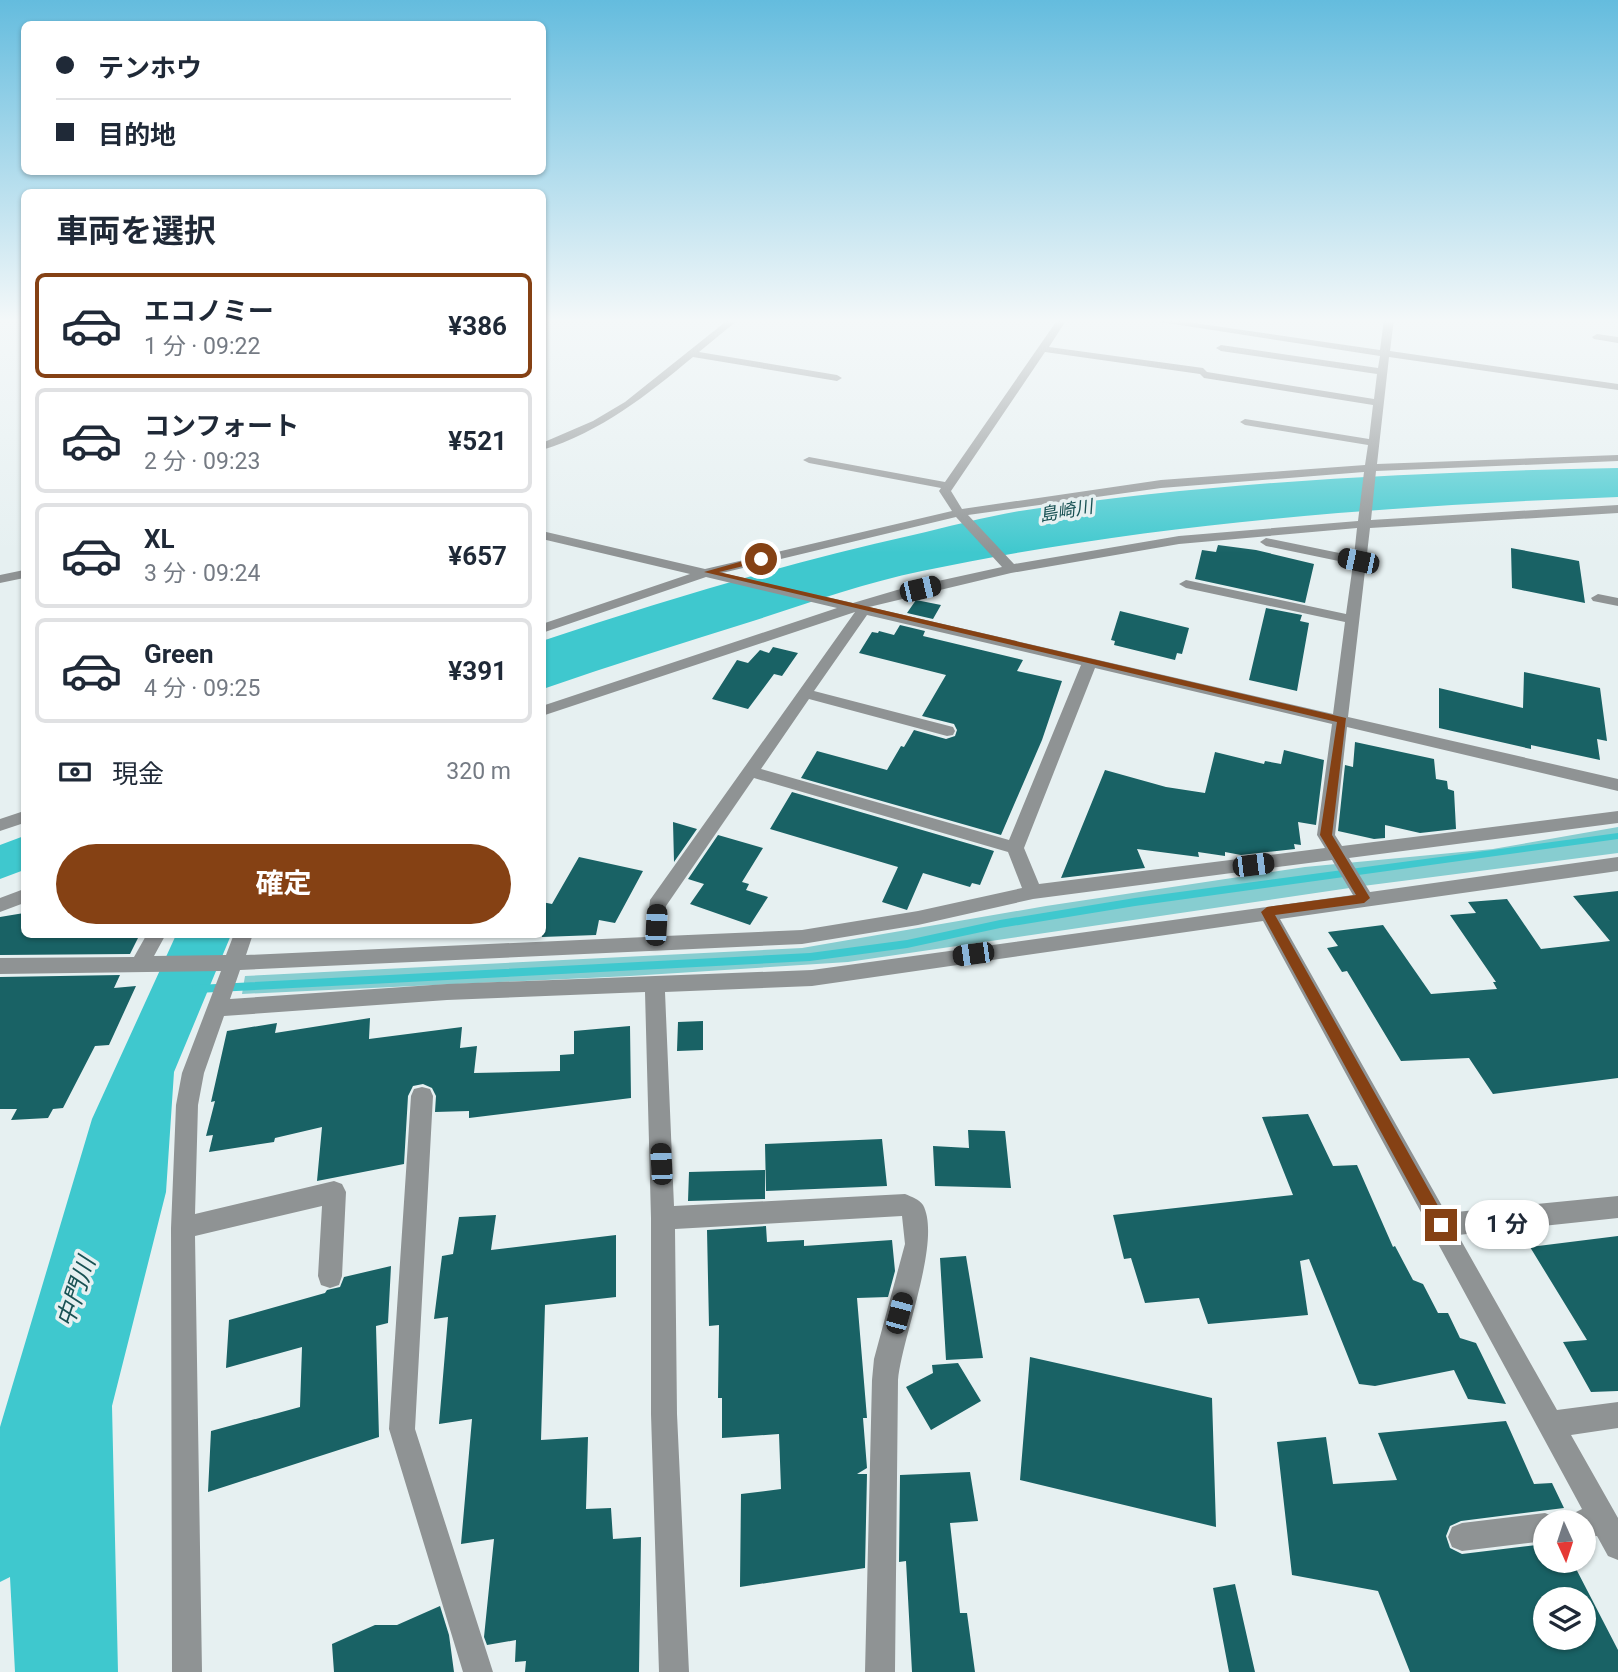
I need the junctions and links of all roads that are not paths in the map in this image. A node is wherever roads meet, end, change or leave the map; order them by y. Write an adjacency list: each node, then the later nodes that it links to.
1 (638, 397): 8 (street)
2 (1010, 397): 12 (street)
3 (1345, 397): 5 (street)
4 (1381, 397): 5 (street)
5 (1380, 403): 7 (street)
6 (1245, 422): 7 (street)
7 (1375, 443): 11 (street)
8 (546, 445)
9 (1618, 458): 11 (street)
10 (809, 460): 12 (street)
11 (1371, 471): 14 (street); 15 (street)
12 (949, 485): 14 (street)
13 (1618, 509): 15 (street)
14 (962, 516): 19 (street); 20 (street)
15 (1363, 523): 18 (street); 19 (street)
16 (546, 536): 20 (street)
17 (1266, 542): 18 (street)
18 (1358, 561): 27 (street)
19 (1008, 566): 26 (street)
20 (708, 572): 26 (street); 28 (street)
21 (21, 575): 22 (street)
22 (1, 582)
23 (1186, 584): 27 (street)
24 (1598, 598): 25 (street)
25 (1618, 602)
26 (859, 608): 29 (street); 30 (street); 31 (street)
27 (1351, 619): 32 (street)
28 (546, 628)
29 (1090, 662): 32 (street); 39 (street)
30 (806, 694): 33 (street); 34 (street)
31 (546, 710)
32 (1342, 720): 35 (street); 40 (street)
33 (947, 730)
34 (751, 772): 39 (street); 49 (street)
35 (1618, 785)
36 (1618, 817): 40 (street)
37 (21, 818): 38 (street)
38 (0, 825)
39 (1015, 848): 42 (street)
40 (1335, 854): 42 (street); 44 (street)
41 (1618, 864): 44 (street)
42 (1033, 892): 49 (street)
43 (21, 896): 45 (street)
44 (1364, 898): 46 (street)
45 (0, 905)
46 (1267, 912): 53 (street); 58 (street)
47 (156, 938): 51 (street)
48 (242, 938): 50 (street)
49 (655, 945): 50 (street)
50 (228, 963): 51 (street); 54 (street)
51 (147, 964): 52 (street)
52 (0, 966)
53 (655, 984): 54 (street); 57 (street)
54 (218, 1008): 59 (street)
55 (422, 1096): 69 (street)
56 (1618, 1207): 58 (street)
57 (663, 1218): 70 (street); 71 (street)
58 (1441, 1225): 62 (street)
59 (183, 1228): 60 (street); 68 (street)
60 (330, 1276)
61 (1618, 1415): 62 (street)
62 (1551, 1424): 63 (street)
63 (1589, 1510)
64 (1596, 1524): 67 (street)
65 (1533, 1528): 66 (street)
66 (1462, 1537)
67 (1618, 1546)
68 (187, 1672)
69 (478, 1672)
70 (674, 1672)
71 (880, 1672)

